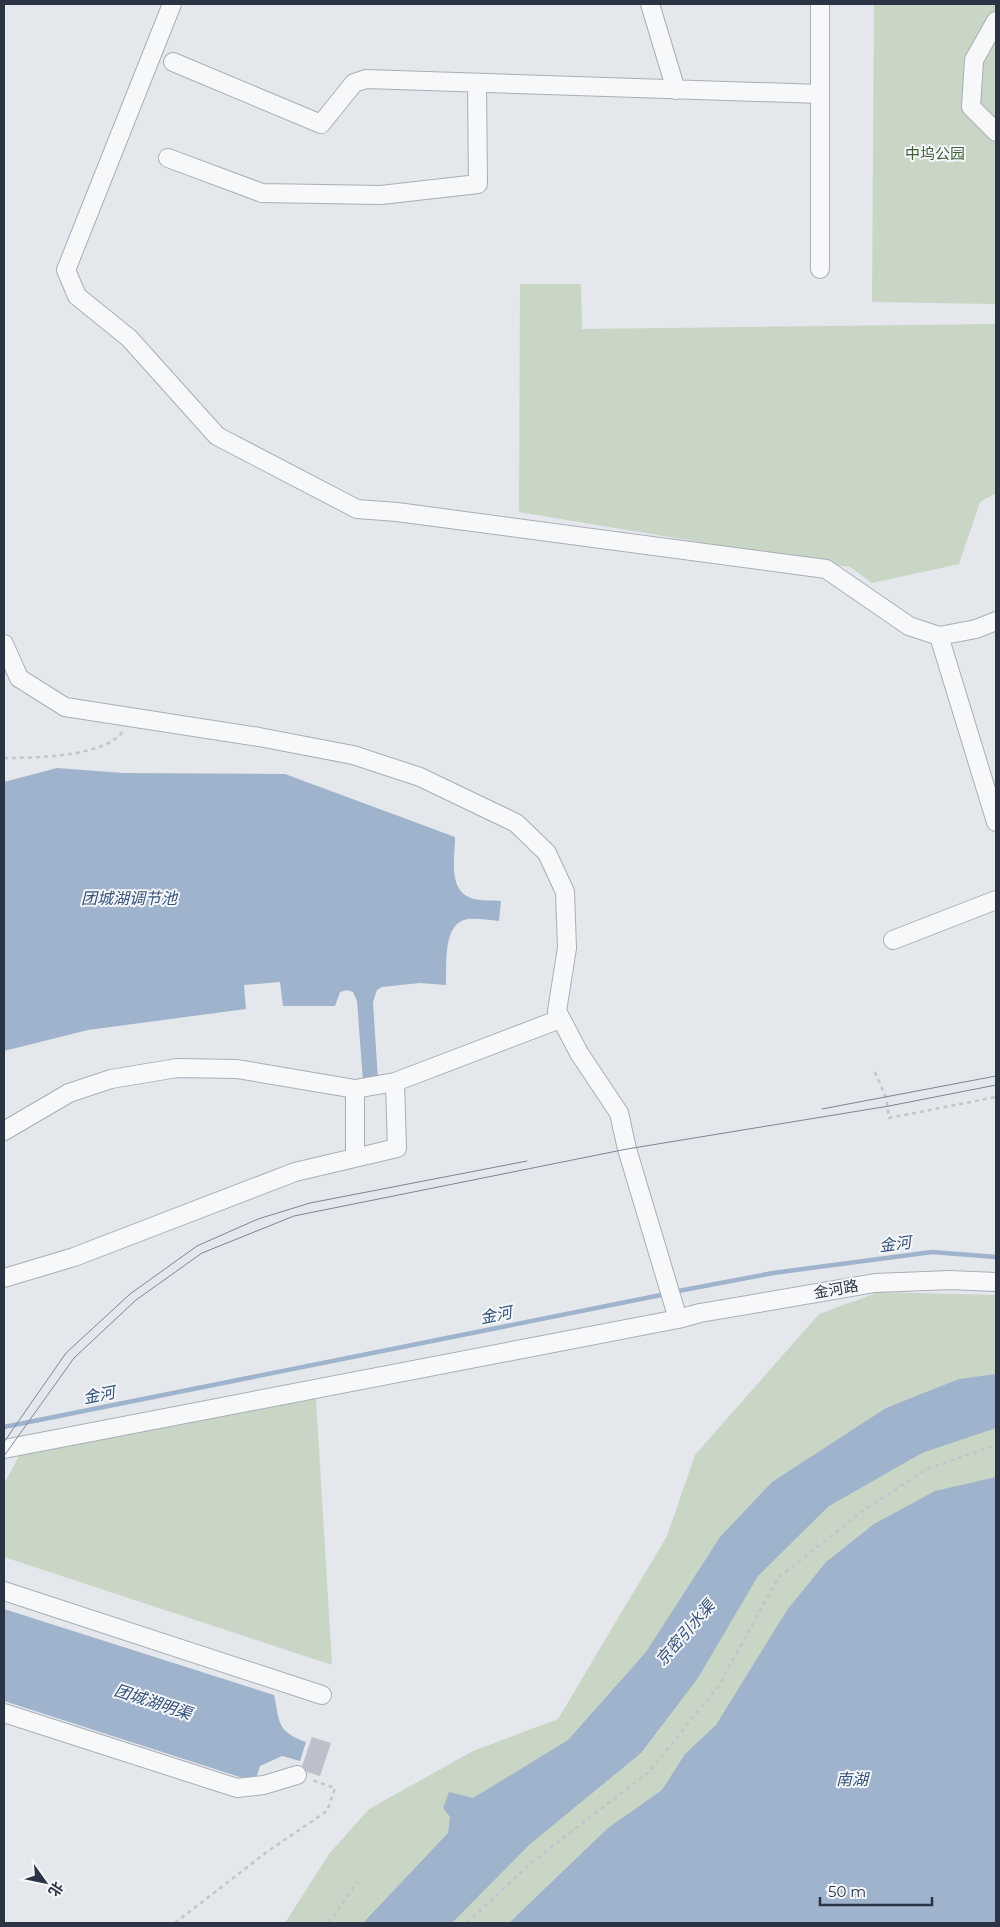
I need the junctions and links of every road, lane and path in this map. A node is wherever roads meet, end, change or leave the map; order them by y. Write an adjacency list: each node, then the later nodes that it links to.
1 (172, 4): 13 (street)
2 (650, 4): 7 (street)
3 (820, 4): 8 (street)
4 (996, 21): 9 (street)
5 (173, 62): 6 (street)
6 (477, 83): 7 (street); 10 (street)
7 (676, 90): 8 (street)
8 (820, 94): 11 (street)
9 (996, 132)
10 (168, 158)
11 (820, 269)
12 (996, 621): 13 (street)
13 (939, 636): 17 (street)
14 (4, 644): 15 (street)
15 (133, 718): 16 (path); 20 (street)
16 (4, 758)
17 (996, 822)
18 (996, 900): 19 (street)
19 (893, 940)
20 (560, 1019): 22 (street); 29 (street)
21 (875, 1072): 24 (path)
22 (395, 1082): 23 (street); 26 (street)
23 (355, 1089): 25 (street); 26 (street)
24 (996, 1097)
25 (4, 1131)
26 (355, 1157): 27 (street)
27 (4, 1278)
28 (996, 1282): 29 (street, 金河路)
29 (676, 1313): 31 (street, 金河路)
30 (996, 1446): 39 (path)
31 (4, 1450)
32 (4, 1591): 33 (street)
33 (322, 1694)
34 (4, 1713): 35 (street)
35 (297, 1775): 37 (path)
36 (357, 1882): 38 (path)
37 (175, 1923)
38 (330, 1923)
39 (467, 1923)

